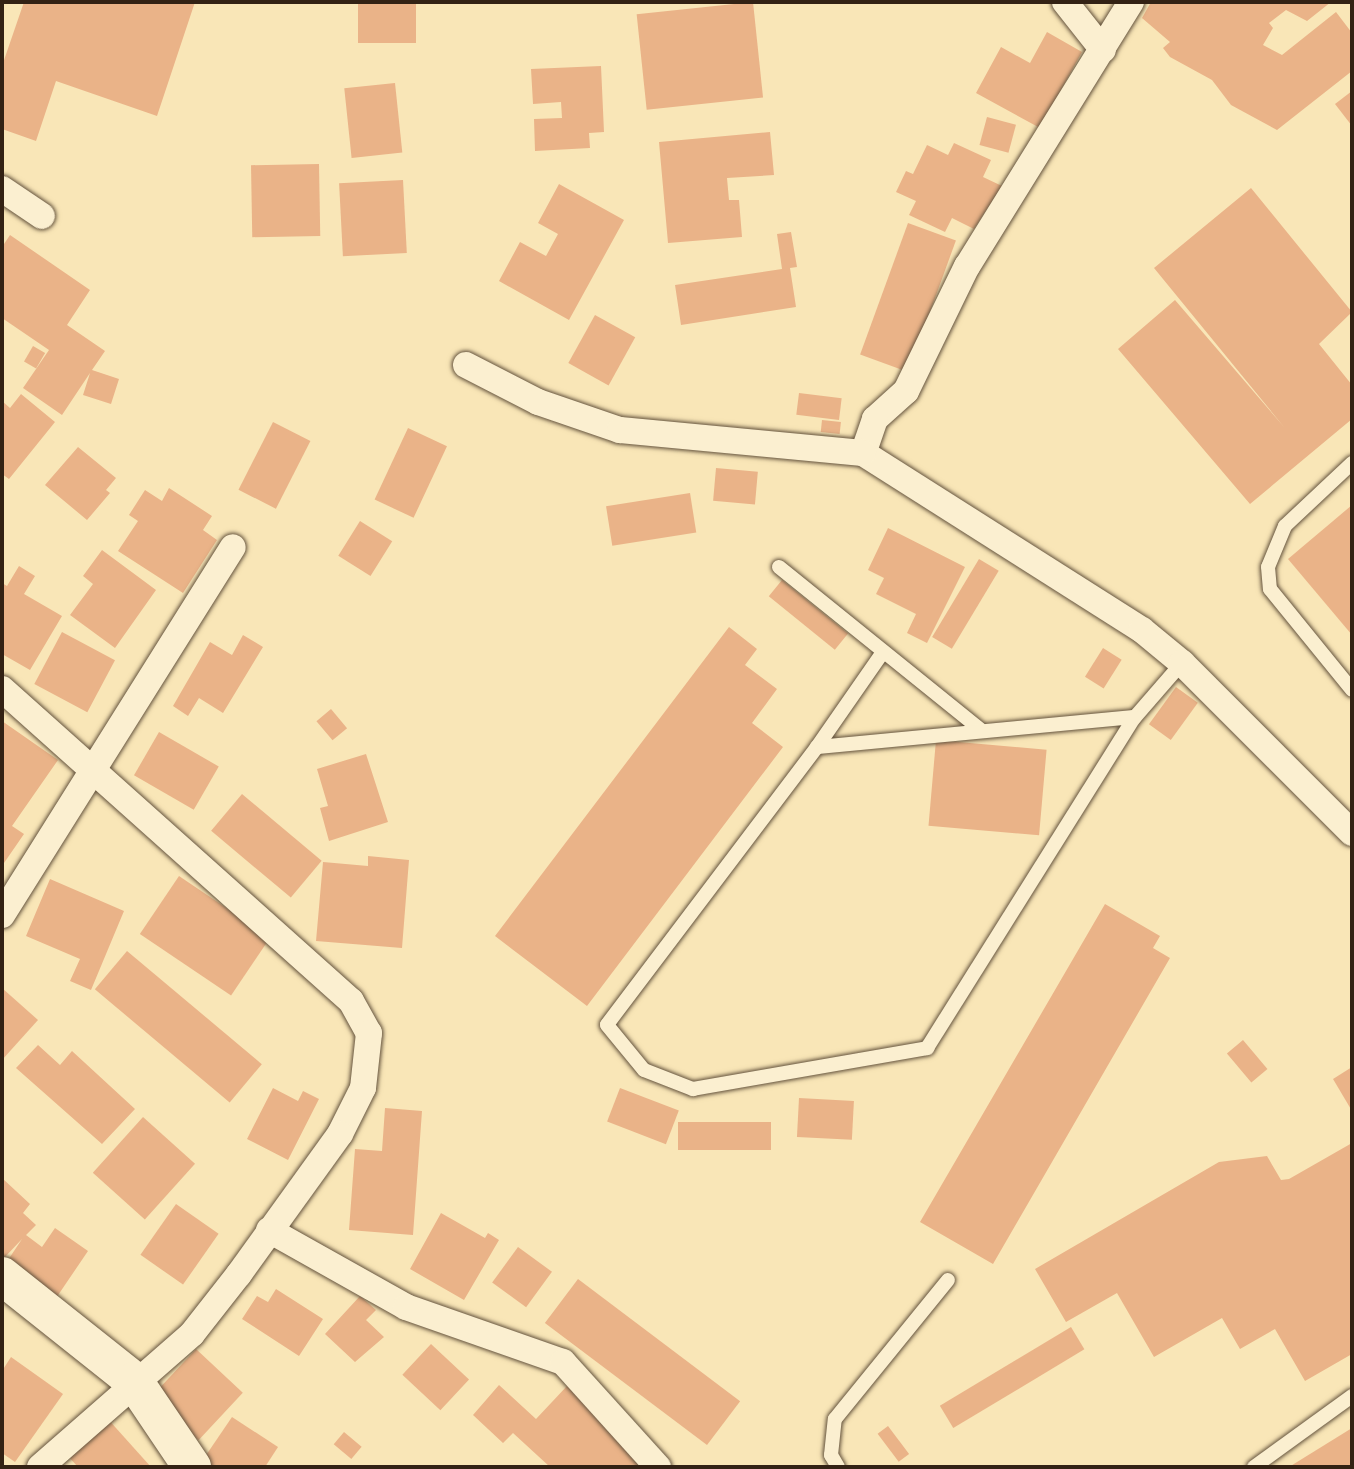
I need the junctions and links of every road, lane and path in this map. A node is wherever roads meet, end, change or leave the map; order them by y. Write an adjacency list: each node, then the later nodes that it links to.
1 (1065, 2): 3 (street)
2 (1131, 2): 3 (street)
3 (1103, 50): 7 (street)
4 (2, 189): 5 (street)
5 (42, 216)
6 (466, 365): 7 (street)
7 (863, 453): 12 (street)
8 (1352, 463): 14 (lane)
9 (233, 547): 18 (street)
10 (779, 567): 11 (lane)
11 (883, 652): 16 (lane); 17 (lane)
12 (1182, 663): 15 (lane); 19 (street)
13 (2, 689): 18 (street)
14 (1352, 690)
15 (1135, 717): 16 (lane); 17 (lane)
16 (982, 731): 17 (lane)
17 (817, 747)
18 (93, 767): 20 (street); 21 (street)
19 (1352, 833)
20 (2, 915)
21 (270, 1230): 24 (street); 28 (street)
22 (2, 1276): 24 (street)
23 (948, 1280): 29 (lane)
24 (134, 1381): 26 (street); 27 (street)
25 (1352, 1396): 30 (lane)
26 (40, 1467)
27 (192, 1467)
28 (658, 1467)
29 (838, 1467)
30 (1254, 1467)

